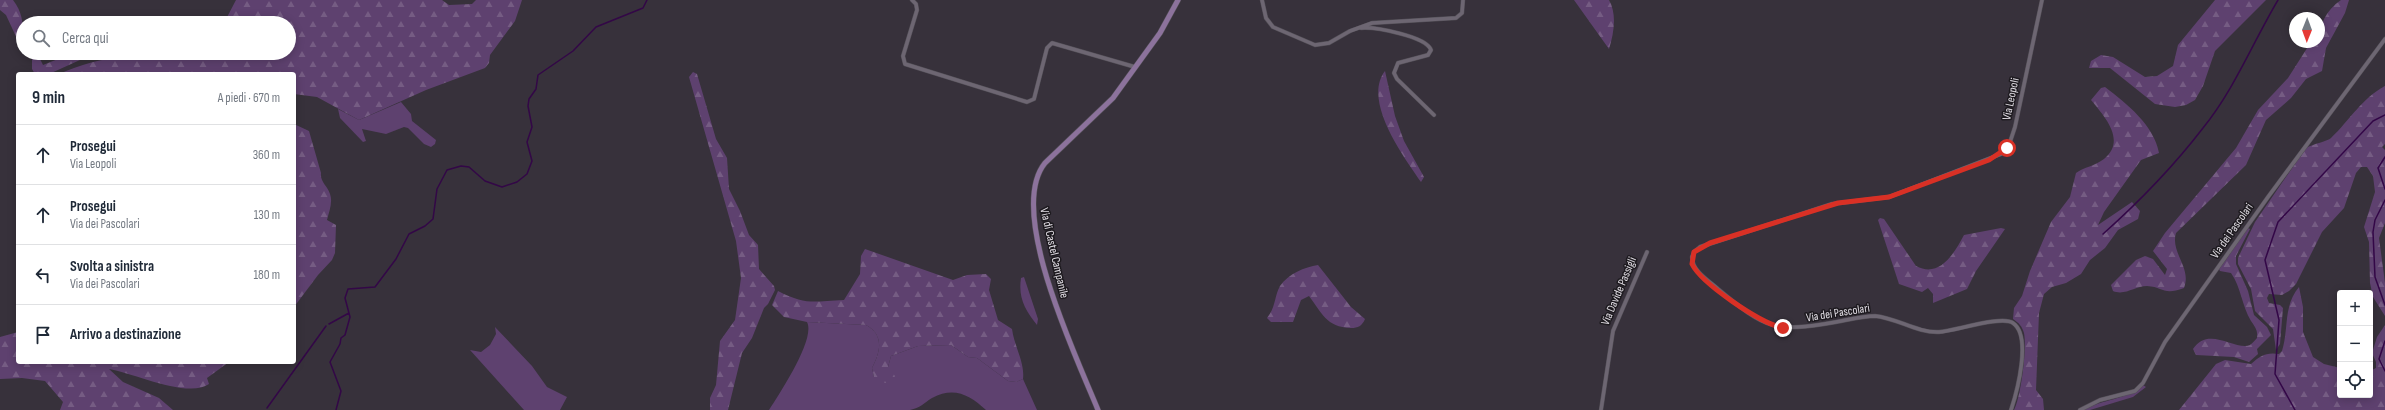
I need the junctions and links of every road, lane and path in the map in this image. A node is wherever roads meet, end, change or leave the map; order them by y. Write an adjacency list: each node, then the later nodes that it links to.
1 (912, 0): 8 (street)
2 (1178, 0): 8 (street, Via di Castel Campanile)
3 (1262, 0): 6 (street)
4 (1463, 0): 6 (street)
5 (2042, 0): 10 (street, Via Leopoli)
6 (1356, 28): 9 (street)
7 (2385, 39): 15 (street, Via dei Pascolari)
8 (1135, 68): 12 (street, Via di Castel Campanile)
9 (1434, 115)
10 (1774, 222): 14 (street, Via dei Pascolari)
11 (1647, 252): 13 (street, Via Davide Passigli)
12 (1098, 410)
13 (1601, 410)
14 (2011, 410)
15 (2080, 410)

